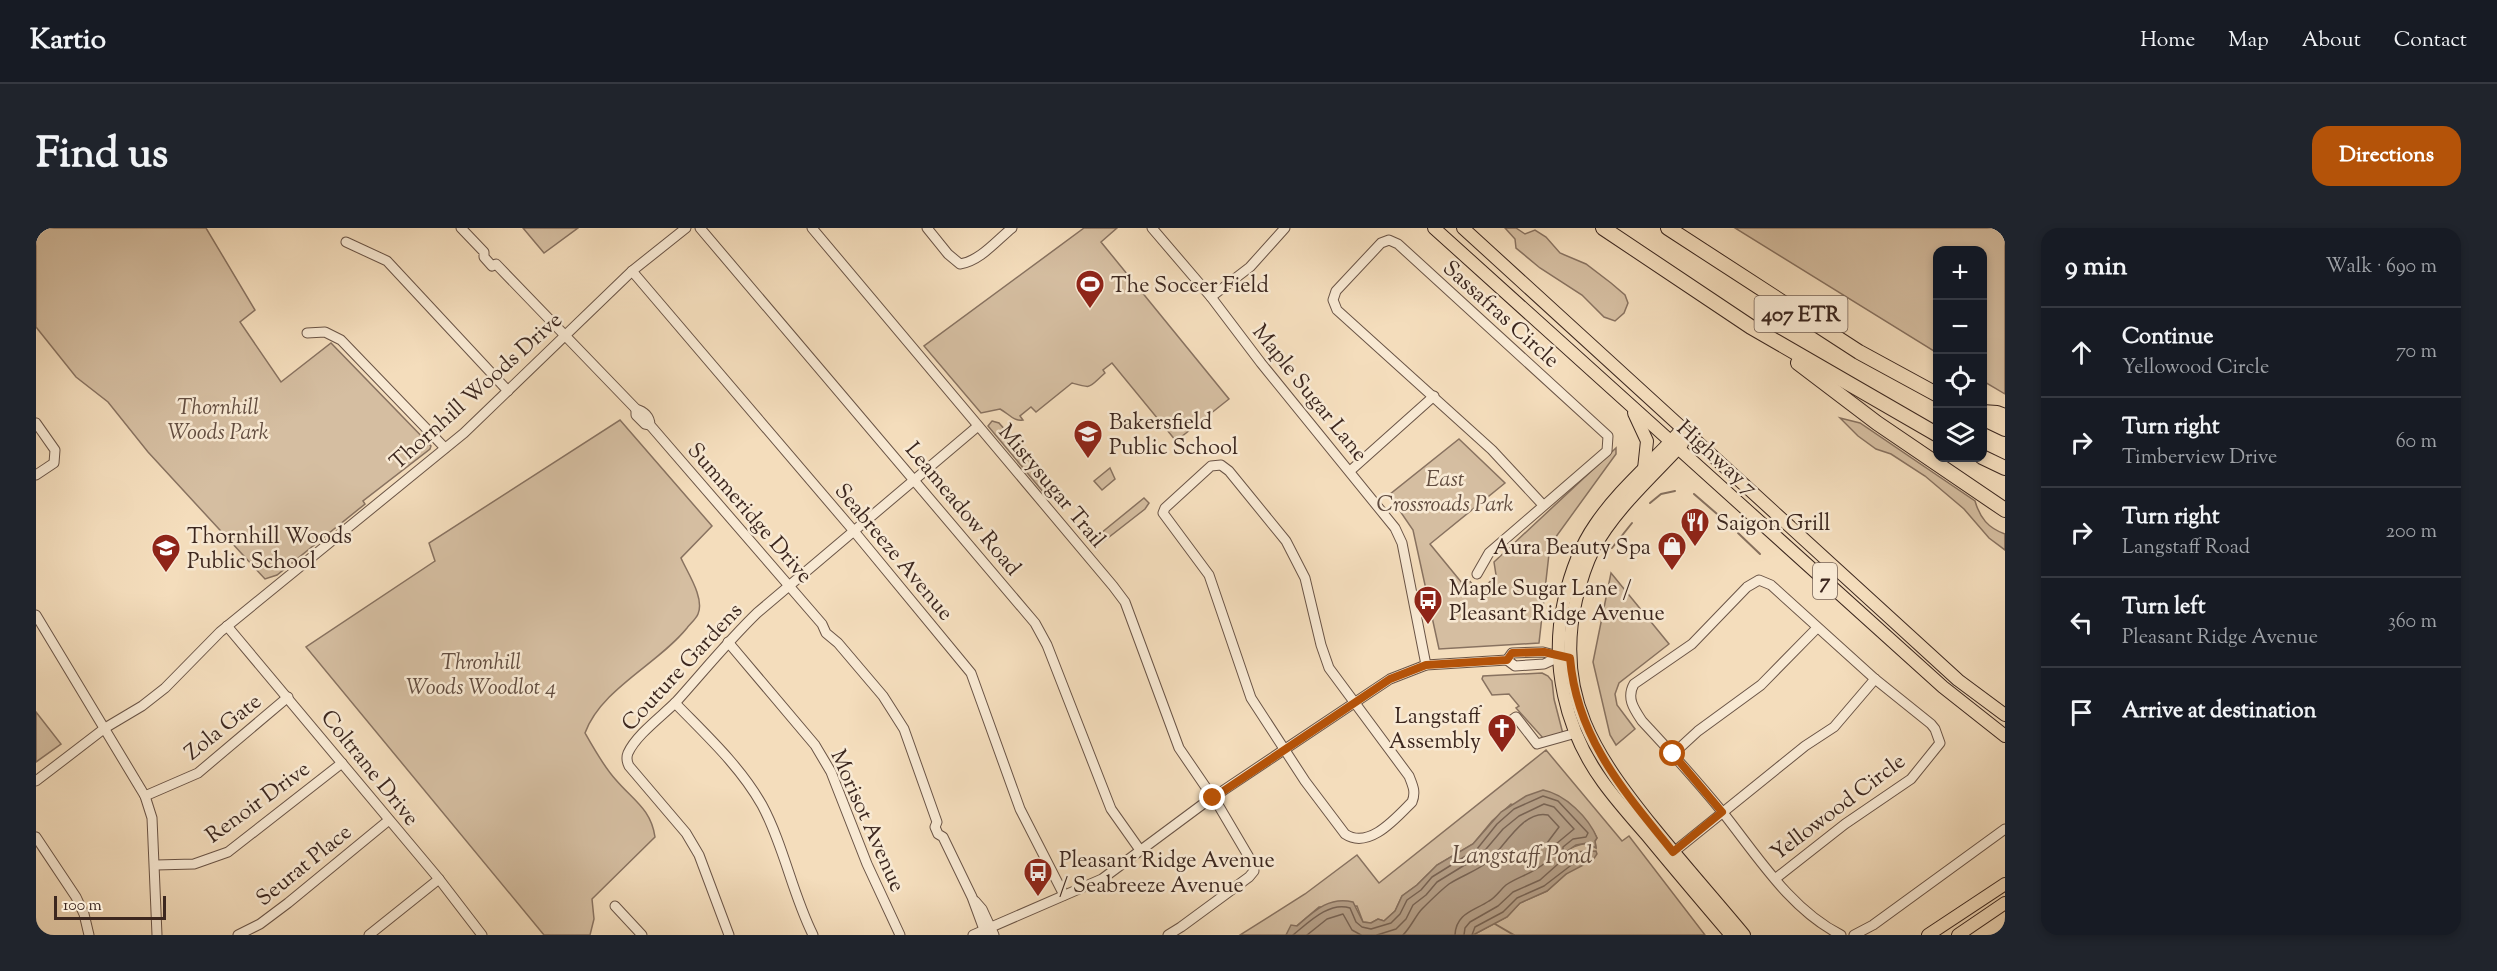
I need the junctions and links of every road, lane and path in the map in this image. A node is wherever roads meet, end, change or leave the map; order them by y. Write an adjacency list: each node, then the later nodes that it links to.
1 (461, 228): 18 (street, Summeridge Drive)
2 (686, 228): 14 (street, Thornhill Woods Drive)
3 (700, 228): 38 (street, Leameadow Road)
4 (812, 228): 27 (street, Mistysugar Trail)
5 (927, 228): 6 (street)
6 (1012, 228)
7 (1285, 228): 15 (street)
8 (1434, 228): 22 (main road, Highway 7 / 7)
9 (1462, 228): 29 (main road, Highway 7 / 7)
10 (1603, 228): 16 (highway, 407 ETR)
11 (1668, 228): 20 (highway, 407 ETR)
12 (1156, 229): 15 (street, Maple Sugar Lane)
13 (346, 242): 19 (street)
14 (632, 271): 18 (street, Thornhill Woods Drive); 41 (street, Seabreeze Avenue)
15 (1211, 297): 36 (street, Maple Sugar Lane)
16 (1751, 327): 30 (highway, 407 ETR); 40 (highway)
17 (307, 333): 32 (street)
18 (566, 335): 19 (street, Thornhill Woods Drive); 43 (street, Summeridge Drive)
19 (508, 391): 32 (street, Thornhill Woods Drive)
20 (1933, 392)
21 (1434, 396): 36 (street); 39 (street, Sassafras Circle); 39 (street, Sassafras Circle)
22 (1628, 401): 31 (main road, Highway 7 / 7); 35 (main road)
23 (1987, 413): 24 (highway)
24 (2005, 416)
25 (1987, 420): 28 (highway)
26 (36, 423): 37 (street)
27 (978, 426): 38 (street, Couture Gardens); 64 (street, Mistysugar Trail)
28 (2005, 429)
29 (1686, 431): 31 (main road); 54 (main road, Highway 7 / 7)
30 (1933, 432)
31 (1674, 446): 35 (main road); 48 (main road); 58 (main road, Highway 7 / 7)
32 (445, 448): 45 (street, Thornhill Woods Drive)
33 (1987, 459): 34 (highway)
34 (2005, 468)
35 (1644, 469): 48 (main road)
36 (1350, 471): 49 (street, Maple Sugar Lane)
37 (36, 475)
38 (914, 479): 41 (street, Couture Gardens); 69 (street, Leameadow Road)
39 (1543, 505): 42 (street, Sassafras Circle)
40 (2005, 510)
41 (854, 530): 43 (street, Couture Gardens); 75 (street, Seabreeze Avenue)
42 (1477, 574)
43 (788, 586): 47 (street, Couture Gardens); 78 (street, Summeridge Drive)
44 (36, 615): 55 (street)
45 (227, 626): 51 (street, Coltrane Drive); 55 (street, Thornhill Woods Drive)
46 (1817, 628): 50 (street, Yellowood Circle); 60 (street); 60 (street, Yellowood Circle)
47 (728, 642): 53 (street, Couture Gardens); 87 (street, Morisot Avenue)
48 (1565, 657): 49 (street); 57 (main road); 70 (main road)
49 (1426, 665): 52 (street)
50 (1875, 679): 65 (street); 73 (street, Yellowood Circle)
51 (288, 697): 61 (street, Coltrane Drive); 63 (street, Zola Gate)
52 (1353, 702): 59 (street); 59 (street); 59 (street)
53 (675, 703): 85 (street, Couture Gardens); 86 (street)
54 (2005, 715)
55 (105, 728): 62 (street, Thornhill Woods Drive); 63 (street)
56 (1501, 728): 57 (street)
57 (1576, 733): 70 (main road)
58 (2005, 736)
59 (1284, 750): 64 (street)
60 (1673, 754): 65 (street, Yellowood Circle)
61 (342, 763): 66 (street, Coltrane Drive); 71 (street, Renoir Drive)
62 (36, 781)
63 (145, 796): 71 (street)
64 (1213, 798): 69 (street); 89 (street, Mistysugar Trail)
65 (1722, 812): 70 (street); 73 (street, Yellowood Circle)
66 (389, 820): 72 (street, Coltrane Drive); 81 (street, Seurat Place)
67 (2005, 829): 93 (street)
68 (36, 837): 79 (street)
69 (1140, 850): 75 (street)
70 (1669, 855): 90 (main road); 91 (main road)
71 (156, 865): 80 (street)
72 (439, 879): 82 (street); 83 (street, Coltrane Drive)
73 (1775, 879): 92 (street, Yellowood Circle)
74 (2005, 885): 94 (main road)
75 (1064, 895): 78 (street)
76 (2005, 903): 95 (main road)
77 (615, 906): 84 (street)
78 (988, 932): 88 (street)
79 (89, 935)
80 (157, 935)
81 (238, 935)
82 (369, 935)
83 (482, 935)
84 (642, 935)
85 (729, 935)
86 (813, 935)
87 (900, 935)
88 (974, 935)
89 (1168, 935)
90 (1731, 935)
91 (1744, 935)
92 (1841, 935)
93 (1854, 935)
94 (1928, 935)
95 (1958, 935)

